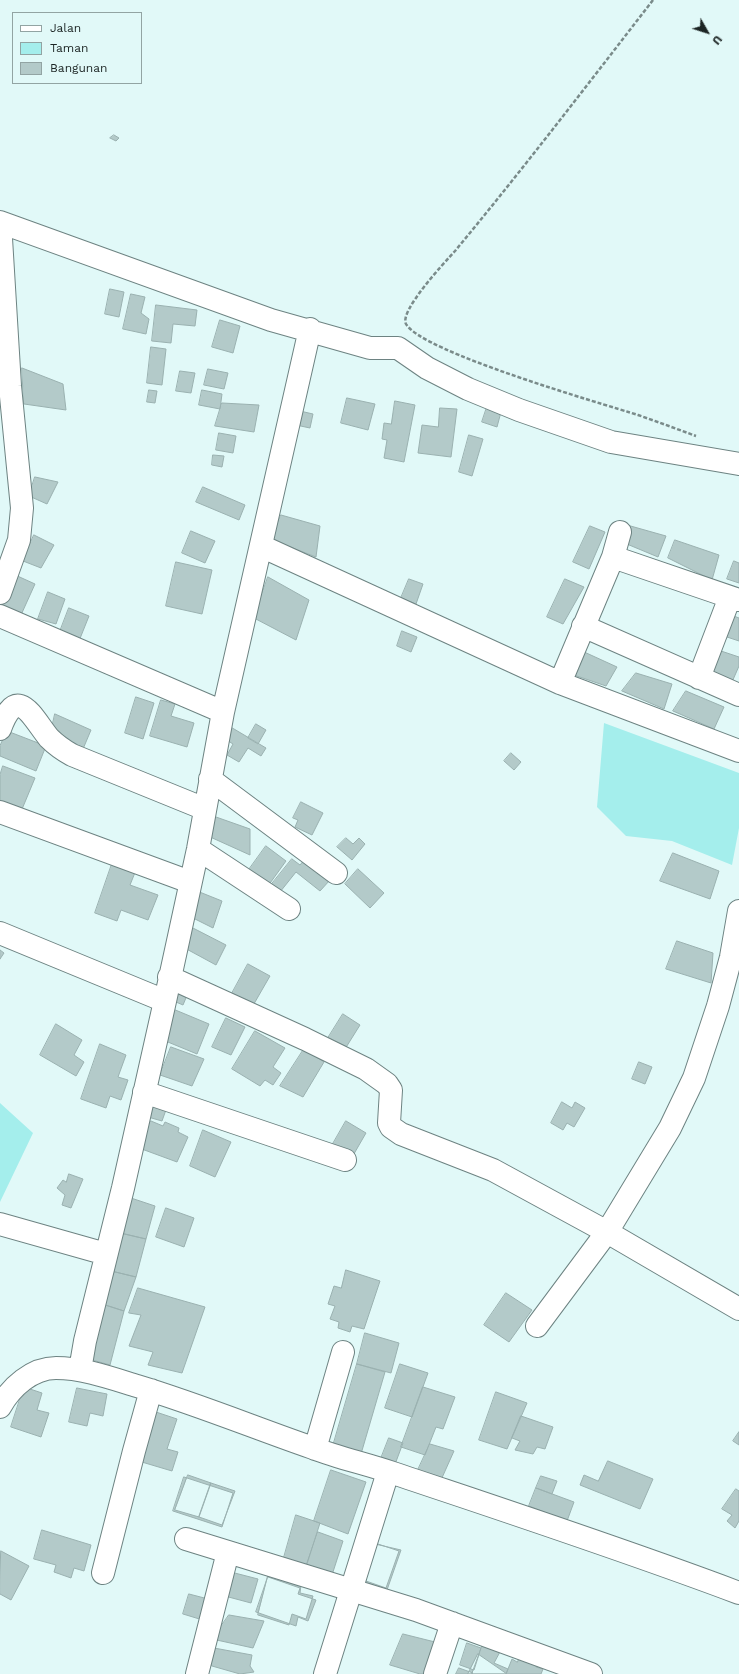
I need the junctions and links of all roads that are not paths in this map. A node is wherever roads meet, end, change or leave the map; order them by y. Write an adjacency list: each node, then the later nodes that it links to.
1 (0, 222): 2 (street); 7 (street)
2 (310, 330): 3 (street); 5 (street)
3 (739, 464)
4 (620, 532): 6 (street)
5 (261, 546): 12 (street); 14 (street)
6 (613, 557): 8 (street); 10 (street)
7 (0, 593)
8 (734, 599): 11 (street)
9 (0, 616): 14 (street)
10 (583, 626): 11 (street); 12 (street)
11 (700, 678): 13 (street)
12 (560, 684): 16 (street)
13 (739, 695)
14 (223, 712): 17 (street)
15 (0, 729): 18 (street)
16 (739, 751)
17 (210, 779): 18 (street); 21 (street)
18 (205, 809): 20 (street)
19 (0, 812): 22 (street)
20 (198, 849): 22 (street); 23 (street)
21 (336, 873)
22 (190, 882): 26 (street)
23 (289, 909)
24 (739, 911): 31 (street)
25 (0, 933): 27 (street)
26 (169, 977): 27 (street); 31 (street)
27 (165, 1001): 28 (street)
28 (144, 1092): 29 (street); 32 (street)
29 (345, 1160)
30 (0, 1224): 32 (street)
31 (607, 1232): 33 (street); 34 (street)
32 (106, 1254): 36 (street)
33 (738, 1307)
34 (537, 1326)
35 (343, 1352): 39 (street)
36 (80, 1370): 37 (street); 38 (street)
37 (151, 1390): 39 (street); 43 (street)
38 (0, 1407)
39 (315, 1449): 40 (street)
40 (388, 1472): 44 (street); 45 (street)
41 (186, 1539): 42 (street)
42 (228, 1552): 45 (street); 47 (street)
43 (103, 1573)
44 (736, 1585)
45 (352, 1591): 46 (street); 48 (street)
46 (452, 1623): 49 (street); 50 (street)
47 (197, 1674)
48 (326, 1674)
49 (435, 1674)
50 (591, 1674)

